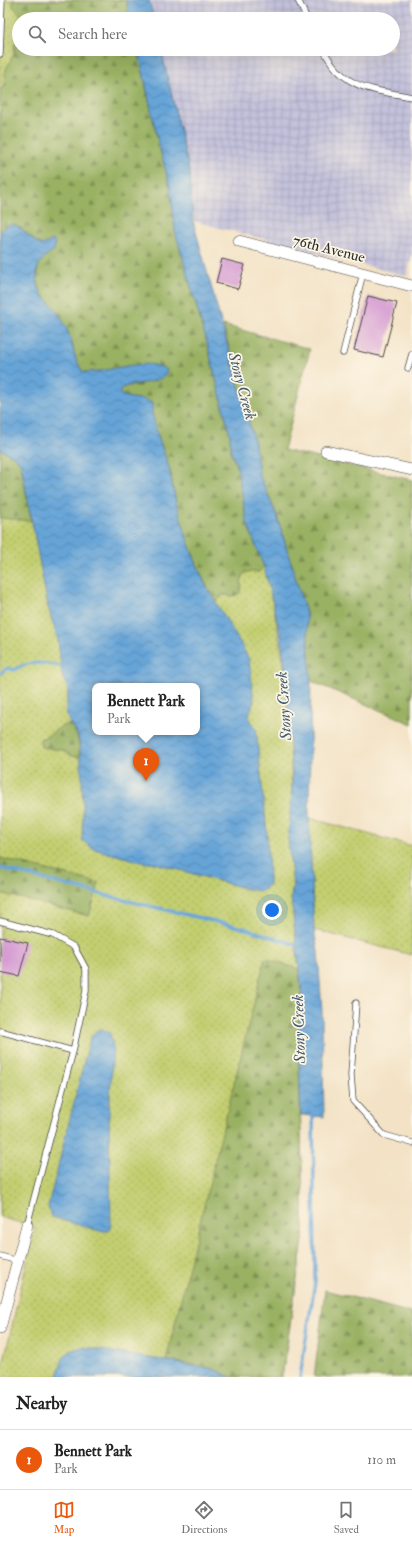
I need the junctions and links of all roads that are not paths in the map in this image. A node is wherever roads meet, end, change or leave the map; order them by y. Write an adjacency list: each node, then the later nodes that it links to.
1 (2, 0): 4 (lane)
2 (298, 0): 3 (lane)
3 (304, 12)
4 (0, 54)
5 (328, 56): 6 (lane)
6 (412, 97)
7 (239, 241): 8 (street, 76th Avenue)
8 (363, 273): 9 (street, 76th Avenue); 10 (lane)
9 (412, 286)
10 (343, 353)
11 (412, 354): 12 (lane)
12 (408, 368)
13 (326, 451): 14 (street)
14 (412, 470)
15 (0, 921): 18 (lane)
16 (356, 1003): 19 (lane)
17 (0, 1031): 18 (lane)
18 (74, 1051): 20 (lane)
19 (412, 1143)
20 (27, 1224): 22 (street)
21 (0, 1256): 22 (lane)
22 (18, 1261): 23 (street)
23 (0, 1328)

